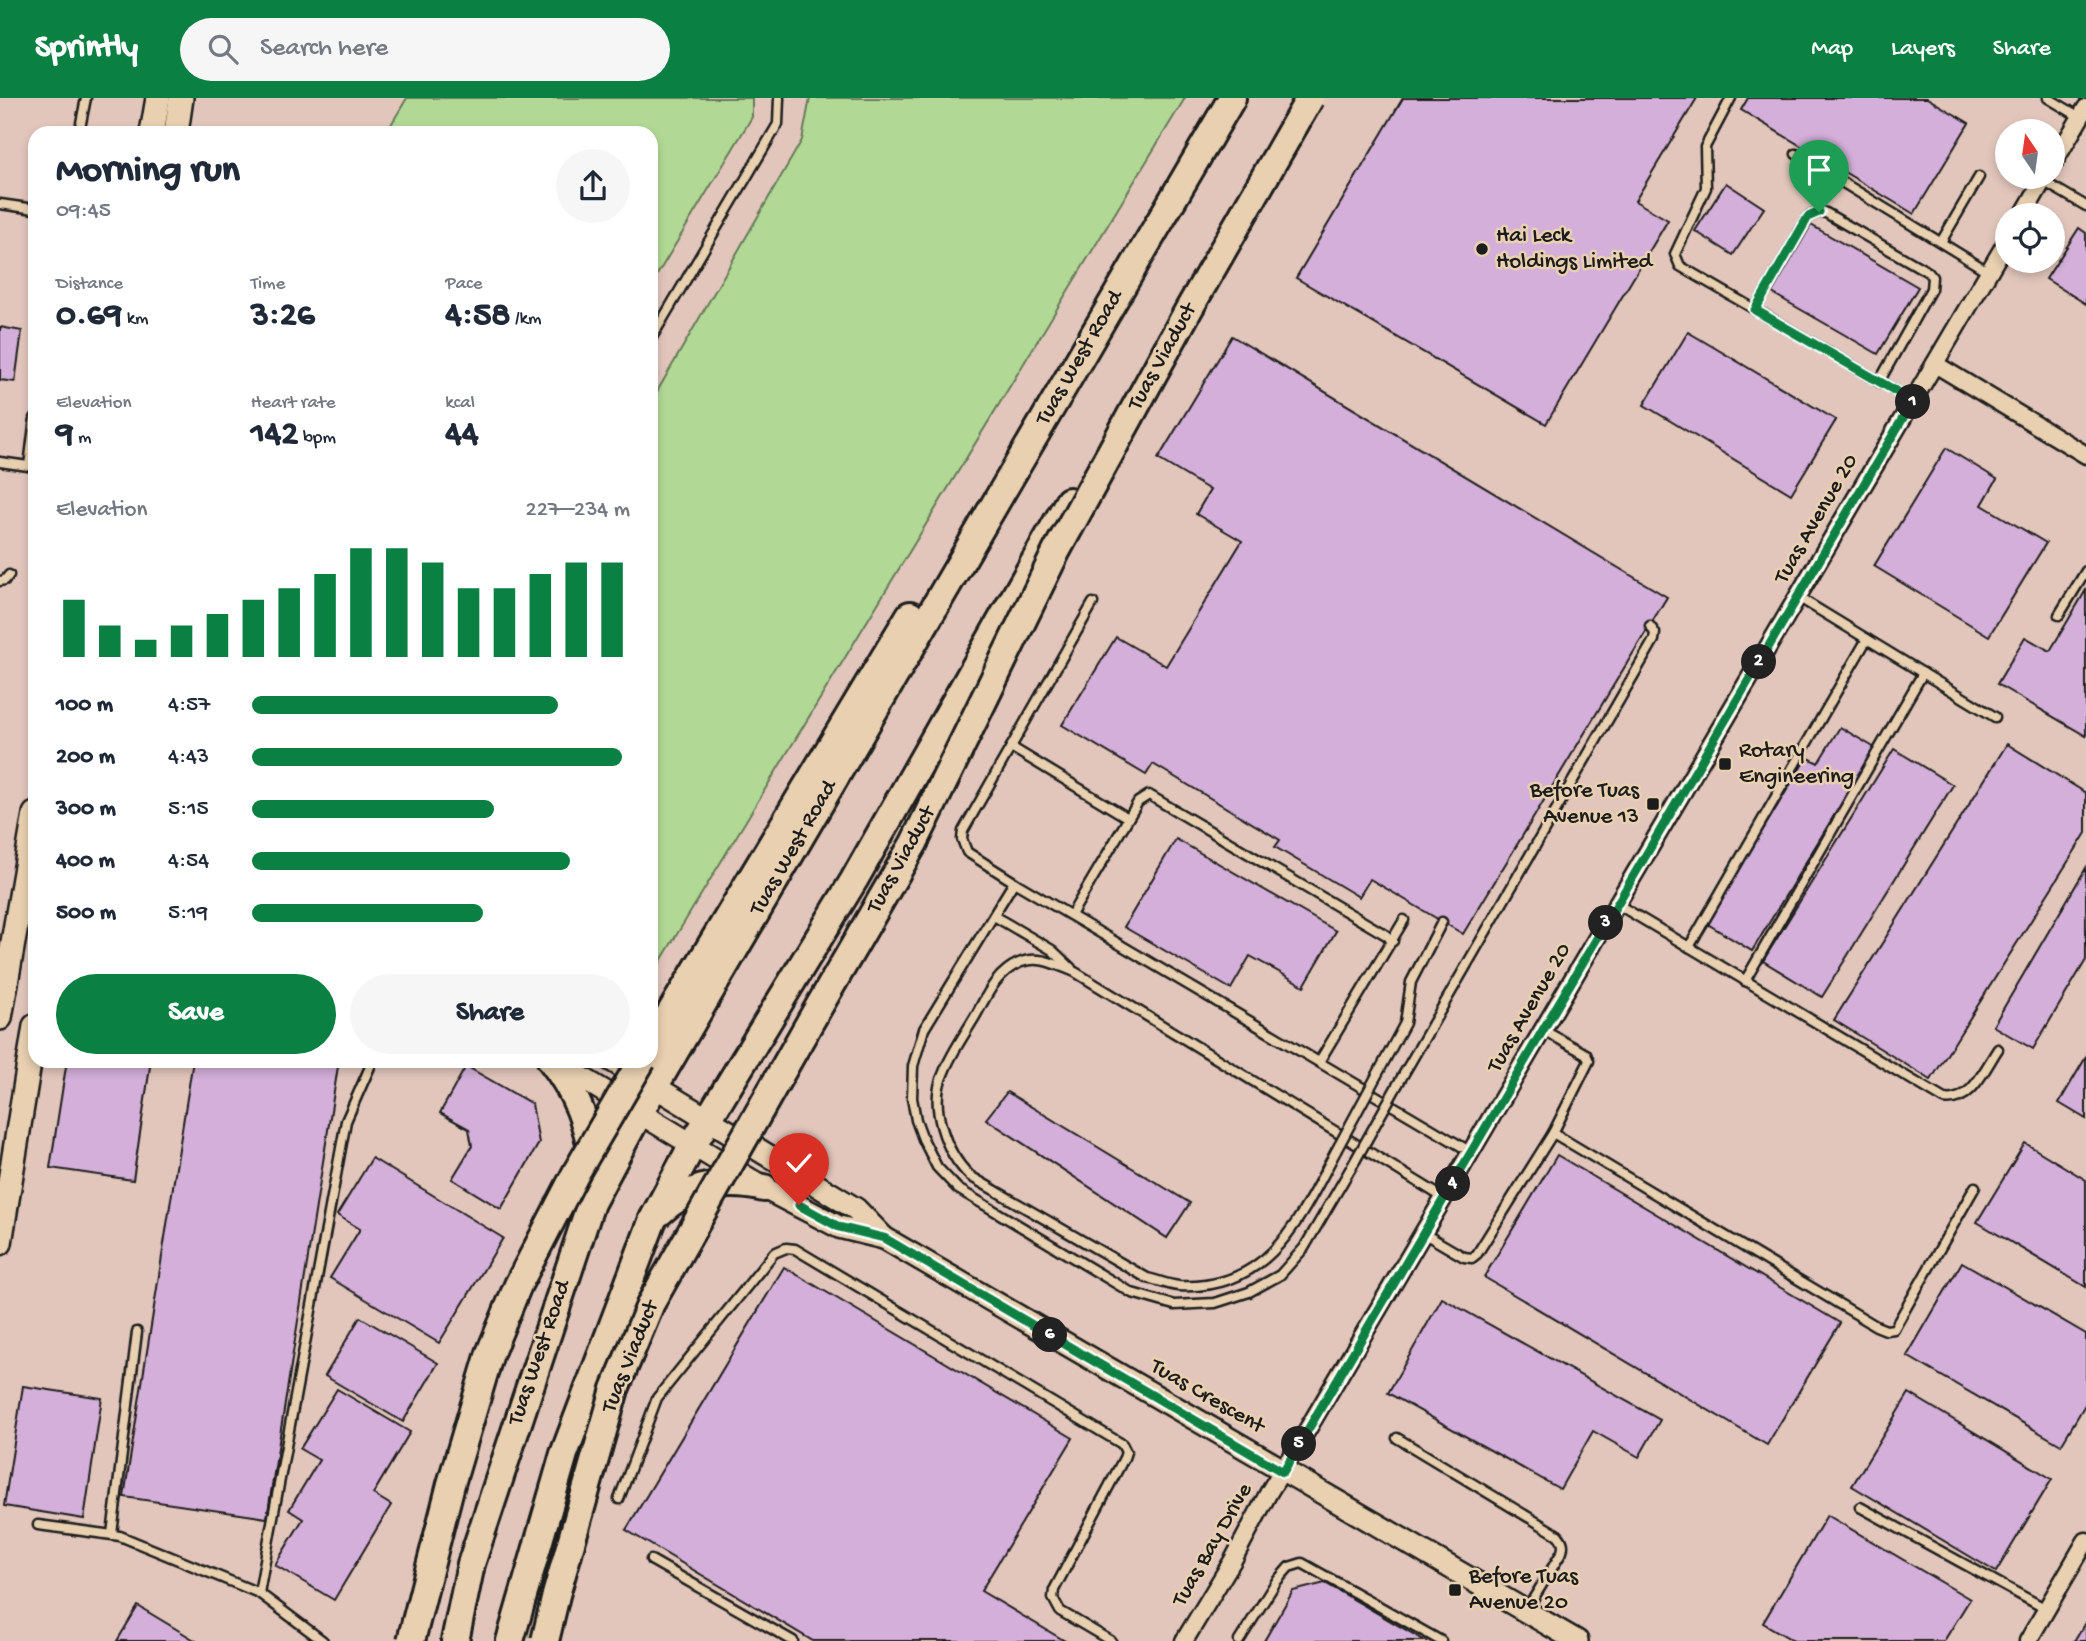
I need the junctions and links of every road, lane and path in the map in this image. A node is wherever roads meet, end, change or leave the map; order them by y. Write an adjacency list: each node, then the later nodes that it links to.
1 (86, 98): 11 (lane)
2 (158, 98): 12 (main road)
3 (181, 98): 13 (main road)
4 (779, 98): 25 (lane)
5 (1230, 98): 57 (main road); 66 (main road, Tuas West Road)
6 (1299, 98): 68 (main road)
7 (1310, 98): 96 (main road, Tuas Viaduct, bridge)
8 (1731, 98): 24 (lane)
9 (2048, 98): 10 (lane)
10 (2083, 112): 14 (street)
11 (80, 126)
12 (153, 126)
13 (177, 126)
14 (2065, 143)
15 (1796, 154): 21 (lane)
16 (1979, 177): 21 (lane)
17 (2060, 189): 19 (lane)
18 (0, 204): 20 (lane)
19 (2086, 206)
20 (28, 208)
21 (1941, 243): 23 (lane)
22 (1995, 262): 23 (street, Tuas Avenue 20)
23 (1989, 272): 26 (street, Tuas Avenue 20)
24 (1755, 310): 27 (lane); 27 (lane)
25 (658, 327)
26 (1935, 364): 28 (street, Tuas Avenue 20); 29 (street)
27 (1879, 382): 28 (lane)
28 (1913, 401): 35 (street, Tuas Avenue 20)
29 (2086, 455)
30 (0, 462): 31 (lane)
31 (28, 466)
32 (2086, 571): 37 (lane)
33 (9, 575): 34 (lane)
34 (0, 581)
35 (1798, 597): 39 (lane); 46 (street, Tuas Avenue 20)
36 (1093, 603): 42 (lane)
37 (2059, 615)
38 (1650, 626): 48 (lane, bridge)
39 (1867, 639): 40 (lane); 52 (lane)
40 (1923, 673): 41 (lane); 54 (lane)
41 (1995, 717)
42 (1011, 747): 43 (lane); 45 (lane)
43 (1128, 818): 47 (lane); 51 (lane)
44 (28, 855): 55 (main road)
45 (1014, 882): 47 (lane); 48 (lane)
46 (1617, 904): 52 (lane); 56 (street, Tuas Avenue 20)
47 (1071, 915): 59 (lane)
48 (994, 916): 53 (lane)
49 (1404, 920): 51 (lane)
50 (1442, 922): 53 (lane, bridge)
51 (1393, 941): 59 (lane)
52 (1689, 947): 54 (lane)
53 (1075, 972): 74 (lane)
54 (1745, 981): 58 (lane)
55 (0, 1018)
56 (1543, 1030): 69 (lane); 71 (street, Tuas Avenue 20)
57 (658, 1033)
58 (1998, 1049)
59 (1319, 1062): 71 (lane)
60 (28, 1068): 79 (main road)
61 (369, 1068): 89 (lane)
62 (557, 1068): 75 (main road)
63 (565, 1068): 67 (street, Tuas Crescent)
64 (624, 1068): 66 (street, Tuas Crescent)
65 (637, 1068): 93 (main road, bridge)
66 (655, 1087): 67 (main road, Tuas West Road); 68 (street, Tuas Crescent)
67 (639, 1113): 70 (street, Tuas Crescent); 75 (main road, Tuas West Road)
68 (708, 1119): 70 (main road); 78 (street, Tuas Crescent)
69 (1553, 1133): 72 (lane); 77 (lane)
70 (693, 1144): 73 (street, Tuas Crescent); 76 (main road)
71 (1471, 1152): 74 (street, Tuas Avenue 20)
72 (1975, 1187)
73 (764, 1188): 76 (main road); 78 (street, Tuas Crescent)
74 (1444, 1198): 77 (street, Tuas Avenue 20)
75 (591, 1203): 94 (main road, Tuas West Road)
76 (653, 1219): 95 (main road)
77 (1423, 1233): 82 (street, Tuas Avenue 20)
78 (884, 1238): 82 (street, Tuas Crescent)
79 (0, 1243)
80 (137, 1332): 86 (lane)
81 (1397, 1438): 91 (lane)
82 (1283, 1472): 91 (street, Tuas Crescent); 99 (street, Tuas Bay Drive)
83 (619, 1499): 98 (lane)
84 (1860, 1507): 90 (lane)
85 (38, 1525): 86 (lane)
86 (113, 1534): 89 (lane)
87 (2086, 1541): 90 (street)
88 (651, 1560): 97 (lane)
89 (259, 1593): 92 (lane)
90 (2046, 1609): 103 (street)
91 (1526, 1611): 102 (street, Tuas Crescent)
92 (323, 1641)
93 (411, 1641)
94 (456, 1641)
95 (510, 1641)
96 (545, 1641)
97 (793, 1641)
98 (1111, 1641)
99 (1184, 1641)
100 (1239, 1641): 101 (lane)
101 (1441, 1641)
102 (1577, 1641)
103 (2028, 1641)

